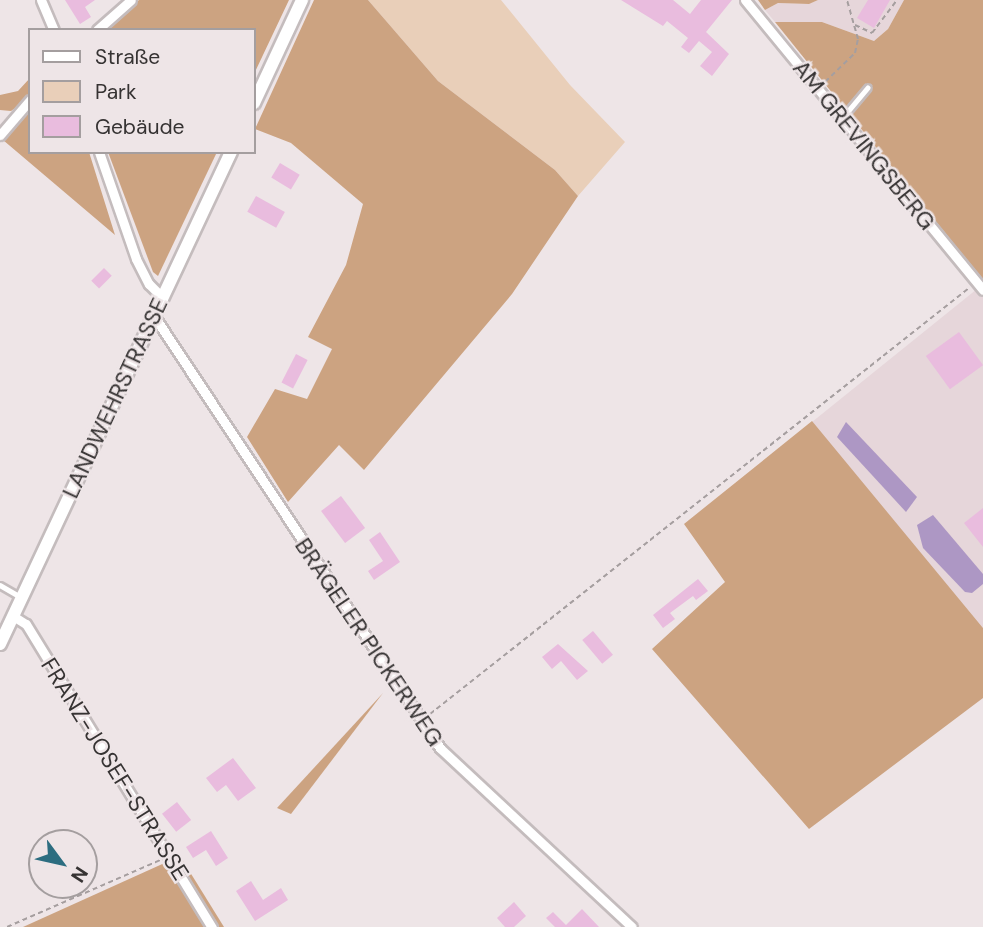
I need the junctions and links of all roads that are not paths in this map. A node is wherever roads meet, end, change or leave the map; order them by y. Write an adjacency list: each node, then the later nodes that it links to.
1 (41, 0): 5 (street)
2 (131, 0): 6 (street)
3 (302, 0): 8 (street)
4 (745, 0): 10 (street, AM GREVINGSBERG)
5 (53, 28)
6 (99, 28)
7 (867, 88): 10 (lane)
8 (256, 99)
9 (28, 102): 11 (street)
10 (842, 118): 14 (street, AM GREVINGSBERG)
11 (0, 135)
12 (100, 154): 15 (street)
13 (230, 154): 15 (street, LANDWEHRSTRASSE)
14 (983, 290)
15 (163, 298): 16 (street, LANDWEHRSTRASSE)
16 (154, 316): 18 (street, LANDWEHRSTRASSE); 22 (street, BRÄGELER PICKERWEG)
17 (0, 585): 18 (lane)
18 (22, 597): 19 (street, LANDWEHRSTRASSE)
19 (13, 616): 20 (street, LANDWEHRSTRASSE); 21 (street, FRANZ-JOSEF-STRASSE)
20 (0, 644)
21 (212, 927)
22 (632, 927)

